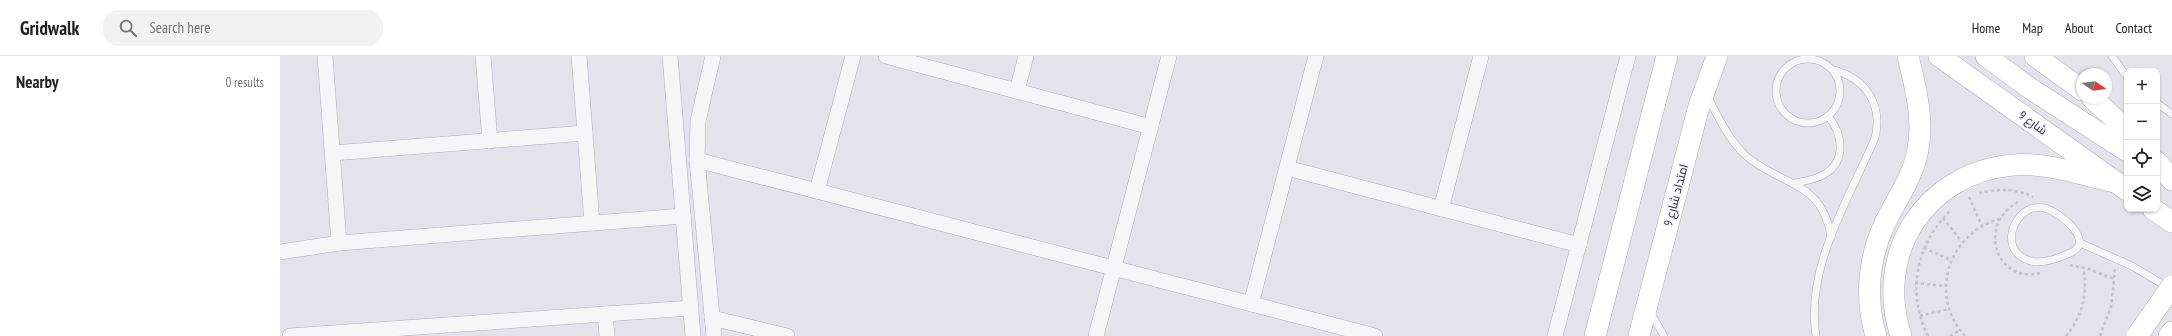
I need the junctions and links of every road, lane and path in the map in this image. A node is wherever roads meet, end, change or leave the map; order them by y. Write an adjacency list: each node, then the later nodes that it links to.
1 (325, 56): 34 (street)
2 (484, 56): 32 (street)
3 (580, 56): 31 (street)
4 (670, 56): 49 (street)
5 (713, 56): 35 (street)
6 (853, 56): 42 (street)
7 (886, 56): 23 (street)
8 (1026, 56): 23 (street)
9 (1170, 56): 29 (street)
10 (1316, 56): 37 (street)
11 (1481, 56): 47 (street)
12 (1628, 56): 59 (street)
13 (1667, 56): 87 (main road)
14 (1717, 56): 24 (main road, امتداد شارع 9)
15 (1908, 56): 91 (main road)
16 (1939, 56): 41 (main road, شارع 9)
17 (1986, 56): 33 (main road)
18 (2035, 56): 22 (main road)
19 (2112, 56): 21 (lane)
20 (1833, 70): 28 (lane); 28 (lane); 55 (lane)
21 (2124, 73)
22 (2076, 86)
23 (1017, 91): 29 (street)
24 (1703, 91): 40 (lane); 71 (main road, امتداد شارع 9)
25 (2099, 104): 30 (main road)
26 (2158, 104): 27 (lane)
27 (2172, 114)
28 (1828, 116): 40 (lane)
29 (1151, 127): 65 (street)
30 (2124, 127)
31 (585, 133): 32 (street); 53 (street)
32 (490, 140): 34 (street)
33 (2124, 149)
34 (332, 153): 57 (street)
35 (697, 160): 42 (street); 76 (street)
36 (2160, 166): 39 (main road)
37 (1287, 168): 47 (street); 70 (street)
38 (2160, 172): 39 (main road)
39 (2172, 180)
40 (1795, 183): 55 (lane)
41 (2121, 186): 92 (main road)
42 (817, 191): 65 (street)
43 (1969, 197): 44 (path); 46 (path); 54 (path)
44 (1964, 200)
45 (1955, 207): 50 (path)
46 (2045, 208): 58 (lane); 58 (lane)
47 (1441, 209): 59 (street)
48 (2157, 212): 52 (main road)
49 (683, 216): 53 (street); 72 (street)
50 (1943, 218): 56 (path); 60 (path)
51 (1999, 219): 54 (path)
52 (2172, 222)
53 (592, 223): 57 (street)
54 (1982, 226): 56 (path)
55 (1831, 237): 90 (lane)
56 (1962, 242): 63 (path)
57 (339, 243): 61 (street)
58 (2080, 243): 62 (lane)
59 (1579, 245): 86 (street)
60 (1924, 248): 63 (path); 66 (path)
61 (280, 252)
62 (2115, 258): 69 (lane); 97 (path)
63 (1951, 260): 67 (path)
64 (2083, 267): 96 (path)
65 (1114, 268): 70 (street); 84 (street)
66 (1915, 283): 67 (path); 75 (path)
67 (1945, 286): 73 (path)
68 (2172, 286): 98 (main road, bridge)
69 (2172, 291)
70 (1251, 304): 85 (street)
71 (1647, 307): 88 (main road, امتداد شارع 9); 89 (lane)
72 (691, 308): 74 (street); 81 (street)
73 (1948, 309): 75 (path); 77 (path)
74 (606, 314): 79 (street); 80 (street)
75 (1920, 316): 93 (path)
76 (712, 318): 82 (street); 83 (street)
77 (1960, 330): 94 (path); 95 (path)
78 (2172, 332): 99 (main road)
79 (290, 336)
80 (607, 336)
81 (693, 336)
82 (714, 336)
83 (787, 336)
84 (1096, 336)
85 (1375, 336)
86 (1555, 336)
87 (1595, 336)
88 (1639, 336)
89 (1664, 336)
90 (1816, 336)
91 (1876, 336)
92 (1901, 336)
93 (1928, 336)
94 (1950, 336)
95 (1965, 336)
96 (2066, 336)
97 (2100, 336)
98 (2137, 336)
99 (2169, 336)

